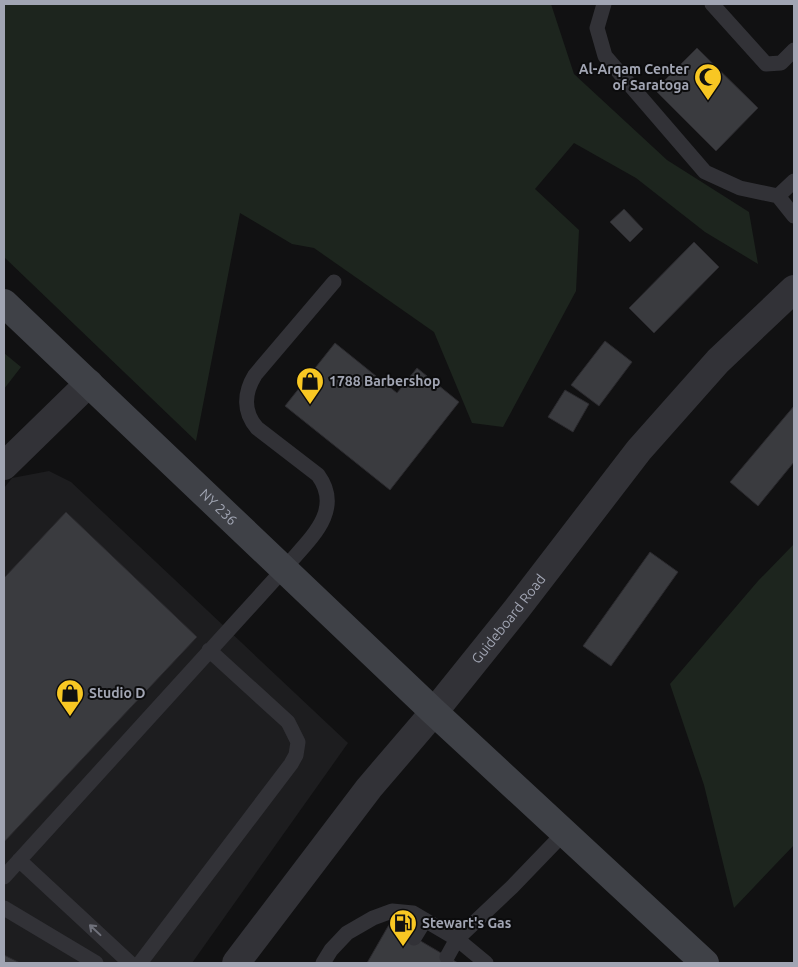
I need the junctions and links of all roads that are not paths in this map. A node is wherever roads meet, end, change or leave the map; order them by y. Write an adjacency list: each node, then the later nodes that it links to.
1 (604, 4): 5 (lane)
2 (712, 4): 3 (lane)
3 (794, 50)
4 (794, 181): 5 (lane)
5 (778, 196): 6 (lane)
6 (794, 216)
7 (334, 282): 12 (lane)
8 (794, 289): 14 (street, Guideboard Road)
9 (4, 302): 10 (main road, NY 236 / NY 236)
10 (89, 383): 11 (street); 12 (main road, NY 236 / NY 236)
11 (4, 466)
12 (284, 568): 13 (lane); 14 (main road, NY 236 / NY 236)
13 (209, 650): 16 (lane); 25 (lane)
14 (434, 712): 15 (main road, NY 236); 26 (street, Guideboard Road)
15 (564, 833): 21 (lane); 29 (main road, NY 236)
16 (19, 860): 17 (lane); 24 (lane, one-way to 16)
17 (4, 876)
18 (4, 908): 23 (lane)
19 (425, 920): 20 (lane); 21 (lane); 27 (lane)
20 (414, 938)
21 (457, 939): 22 (lane); 28 (lane)
22 (447, 957)
23 (96, 963)
24 (130, 963)
25 (140, 963)
26 (236, 963)
27 (323, 963)
28 (486, 963)
29 (705, 963)

